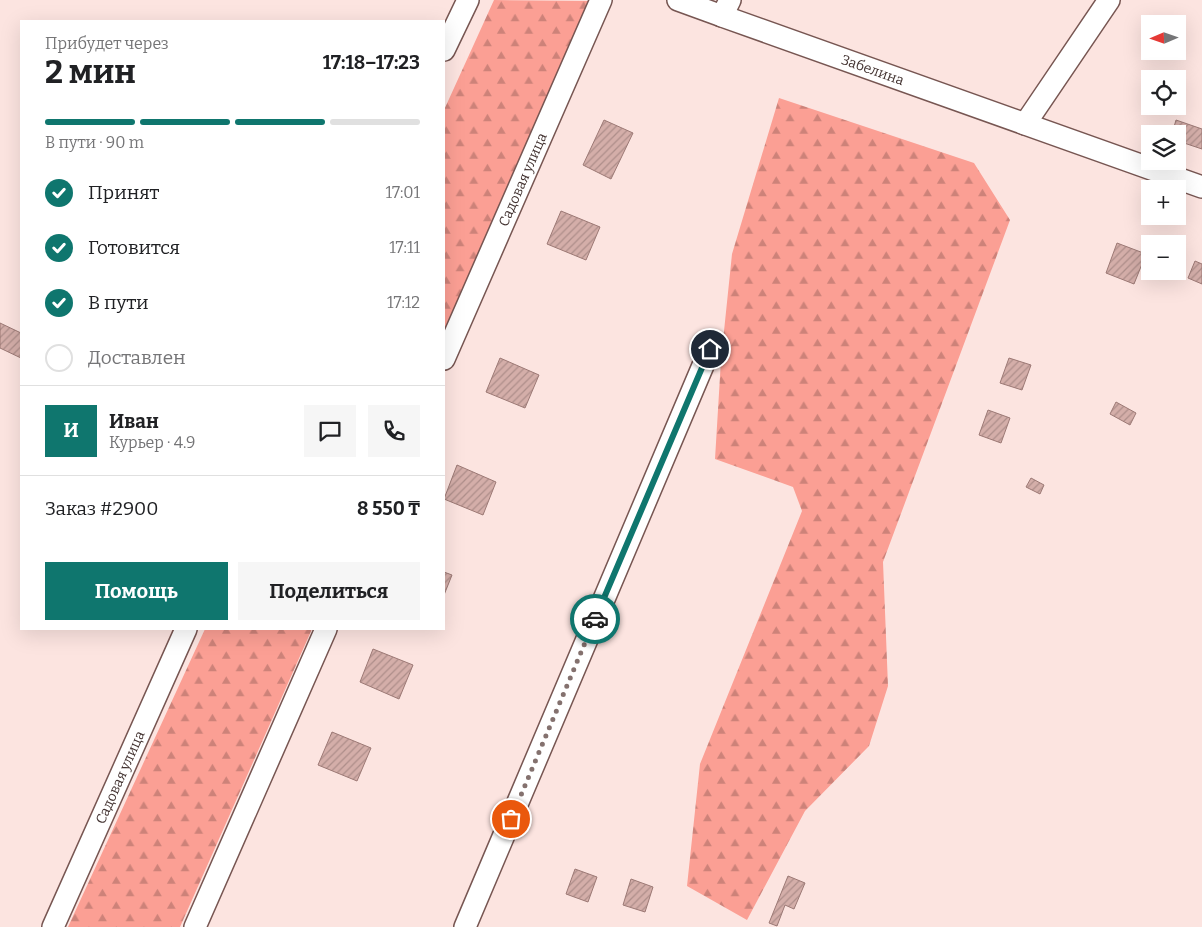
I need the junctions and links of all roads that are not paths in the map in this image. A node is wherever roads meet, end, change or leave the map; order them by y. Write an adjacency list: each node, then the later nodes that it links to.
1 (468, 0): 6 (street)
2 (601, 0): 10 (street, Садовая улица)
3 (678, 0): 5 (street)
4 (1110, 0): 7 (street)
5 (726, 8): 7 (street, Забелина)
6 (445, 48)
7 (1025, 124): 8 (street, Забелина)
8 (1202, 187)
9 (710, 349): 15 (street)
10 (445, 357)
11 (186, 630): 13 (street, Садовая улица)
12 (326, 630): 14 (street)
13 (53, 927)
14 (195, 927)
15 (465, 927)

